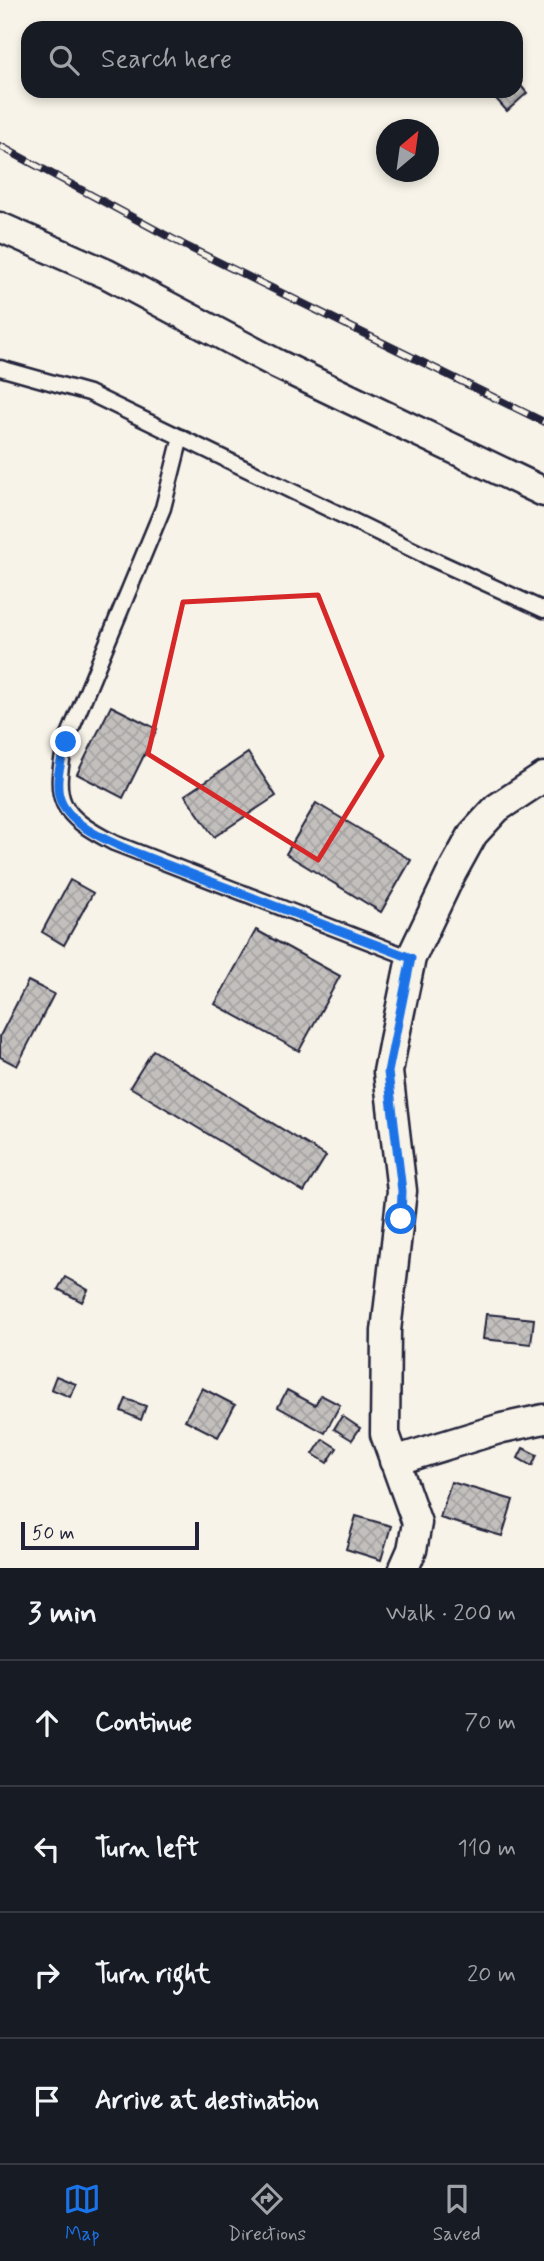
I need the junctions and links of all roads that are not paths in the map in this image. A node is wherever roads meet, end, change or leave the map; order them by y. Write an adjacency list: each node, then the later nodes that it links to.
1 (0, 227): 4 (street)
2 (0, 368): 3 (lane)
3 (181, 437): 5 (lane); 7 (lane)
4 (544, 492)
5 (544, 610)
6 (544, 777): 7 (street)
7 (411, 958): 9 (street)
8 (544, 1419): 9 (street)
9 (394, 1461): 10 (street)
10 (404, 1568)

